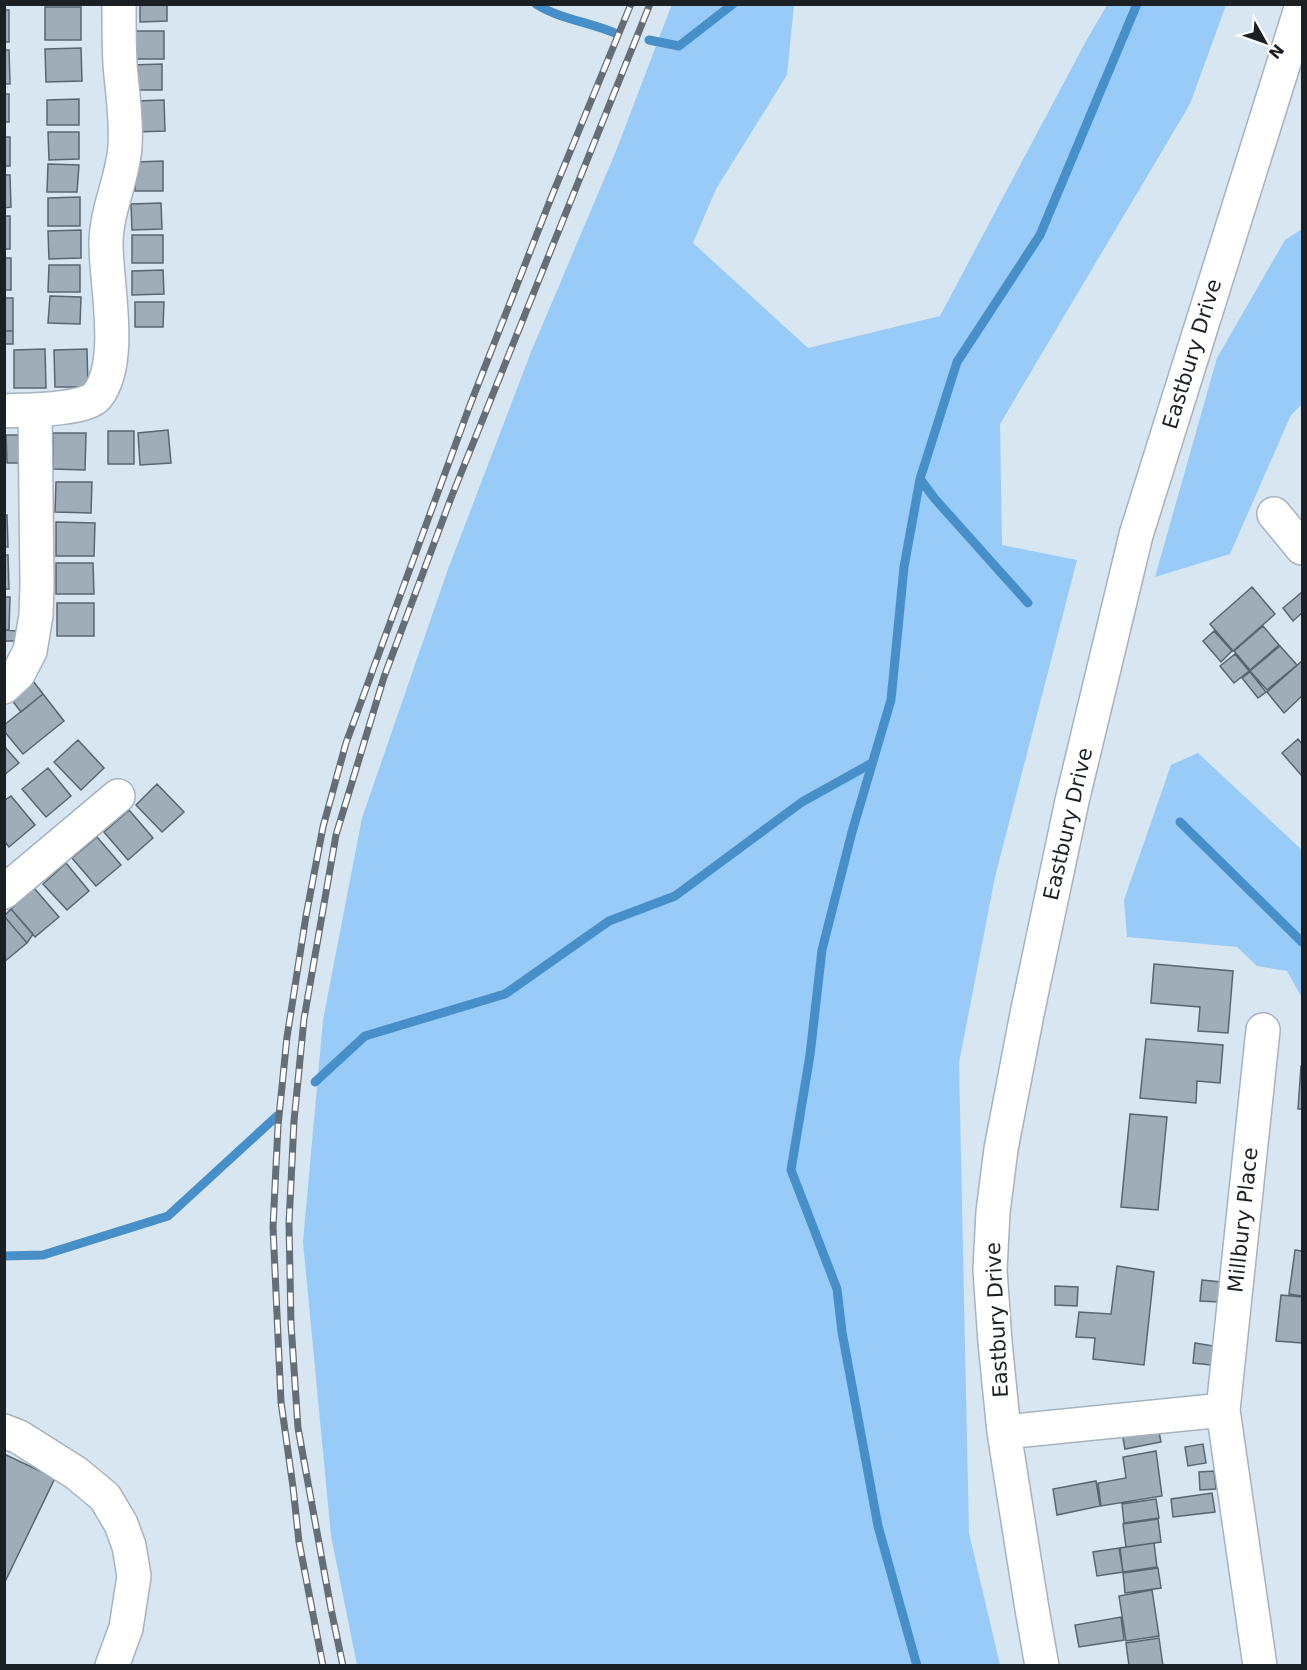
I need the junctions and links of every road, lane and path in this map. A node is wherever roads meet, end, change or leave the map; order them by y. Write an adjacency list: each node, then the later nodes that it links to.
1 (119, 4): 3 (street)
2 (1302, 5): 12 (street, Eastbury Drive)
3 (20, 410): 6 (street)
4 (1274, 514): 5 (street)
5 (1302, 548)
6 (4, 687)
7 (118, 796): 8 (street)
8 (4, 892)
9 (1263, 1030): 10 (street, Millbury Place)
10 (1223, 1410): 12 (street); 15 (street, Millbury Place)
11 (4, 1431): 13 (street)
12 (1004, 1432): 14 (street, Eastbury Drive)
13 (112, 1665)
14 (1042, 1665)
15 (1260, 1665)

